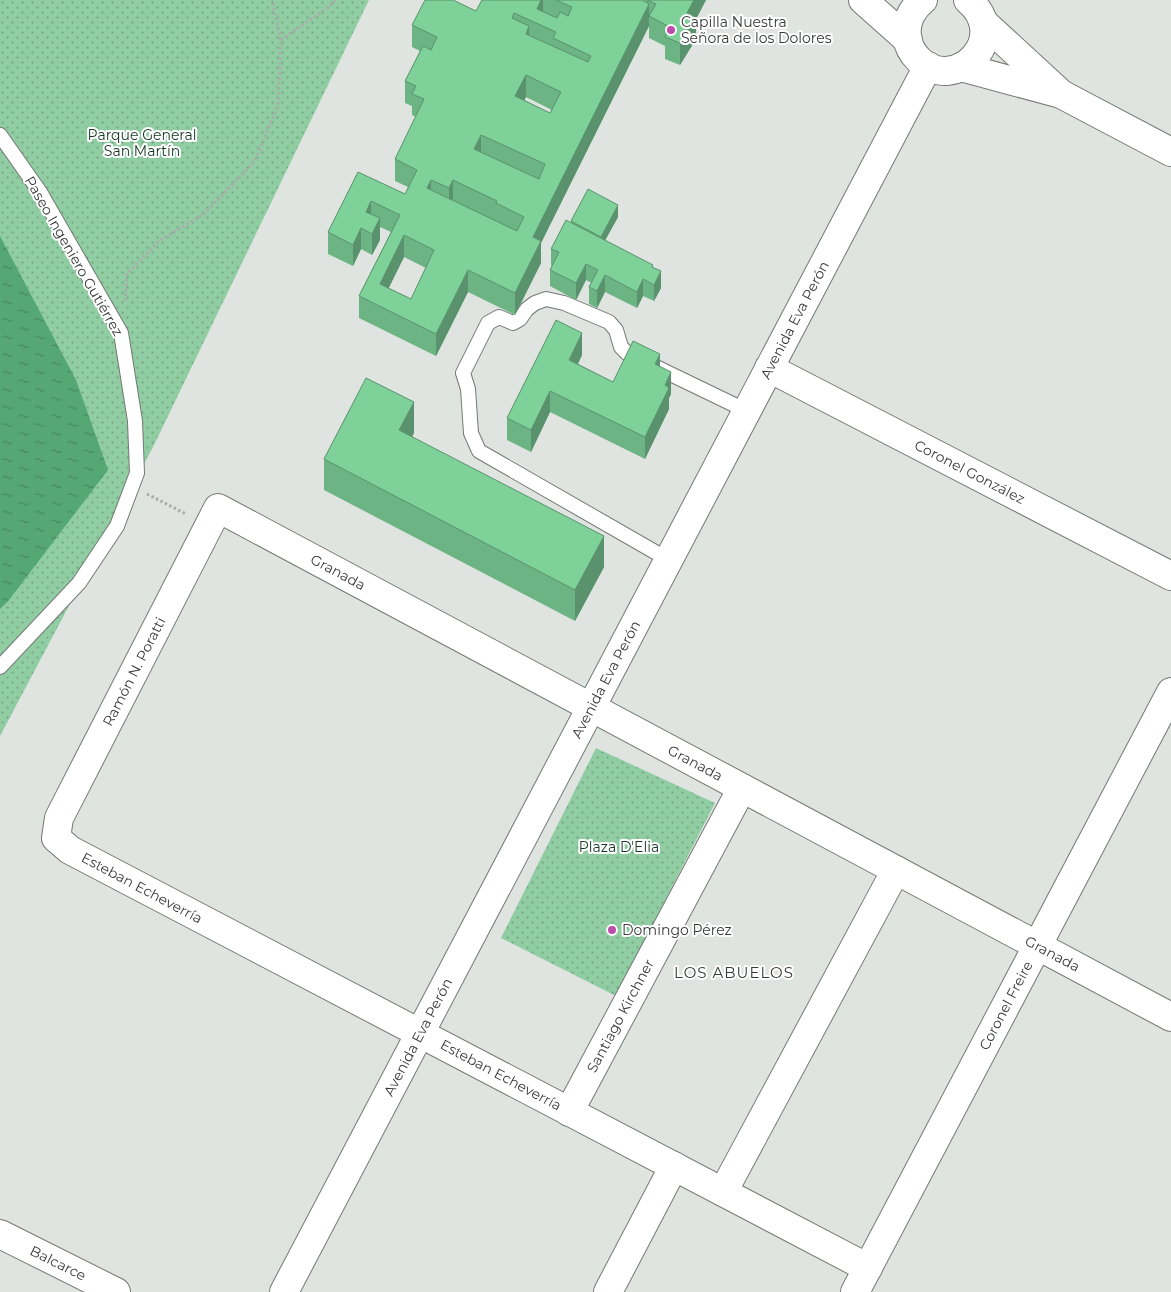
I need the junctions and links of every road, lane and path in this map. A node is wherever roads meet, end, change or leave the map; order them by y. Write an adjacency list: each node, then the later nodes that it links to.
1 (272, 0): 6 (path)
2 (335, 0): 6 (path)
3 (863, 0): 7 (street)
4 (923, 0): 7 (street)
5 (975, 7): 9 (street); 10 (street)
6 (281, 40): 13 (path)
7 (908, 40): 8 (street)
8 (928, 66): 9 (street); 14 (street, Avenida Eva Perón)
9 (961, 67): 10 (street)
10 (1061, 94): 12 (street)
11 (0, 135): 13 (lane, Paseo Ingeniero Gutiérrez)
12 (1171, 152)
13 (121, 334): 16 (lane, Paseo Ingeniero Gutiérrez)
14 (770, 368): 15 (street, Avenida Eva Perón); 19 (street, Coronel González)
15 (747, 411): 18 (street, Avenida Eva Perón); 18 (lane)
16 (132, 486): 17 (path); 20 (lane, Paseo Ingeniero Gutiérrez)
17 (214, 517): 22 (street, Granada); 24 (street, Ramón N. Poratti)
18 (669, 560): 22 (street, Avenida Eva Perón)
19 (1171, 576)
20 (0, 667)
21 (1171, 692): 26 (street, Coronel Freire)
22 (591, 707): 23 (street, Granada); 28 (street, Avenida Eva Perón)
23 (742, 788): 25 (street, Granada); 29 (street, Santiago Kirchner)
24 (56, 838): 28 (street, Esteban Echeverría)
25 (896, 870): 26 (street, Granada); 31 (street)
26 (1038, 945): 27 (street, Granada); 33 (street, Coronel Freire)
27 (1171, 1016)
28 (420, 1033): 29 (street, Esteban Echeverría); 35 (street, Avenida Eva Perón)
29 (569, 1112): 30 (street, Esteban Echeverría)
30 (674, 1166): 31 (street, Esteban Echeverría); 36 (street)
31 (722, 1192): 33 (street, Esteban Echeverría)
32 (0, 1234): 34 (street, Balcarce)
33 (868, 1268): 37 (street, Coronel Freire)
34 (116, 1292)
35 (284, 1292)
36 (608, 1292)
37 (855, 1292)

